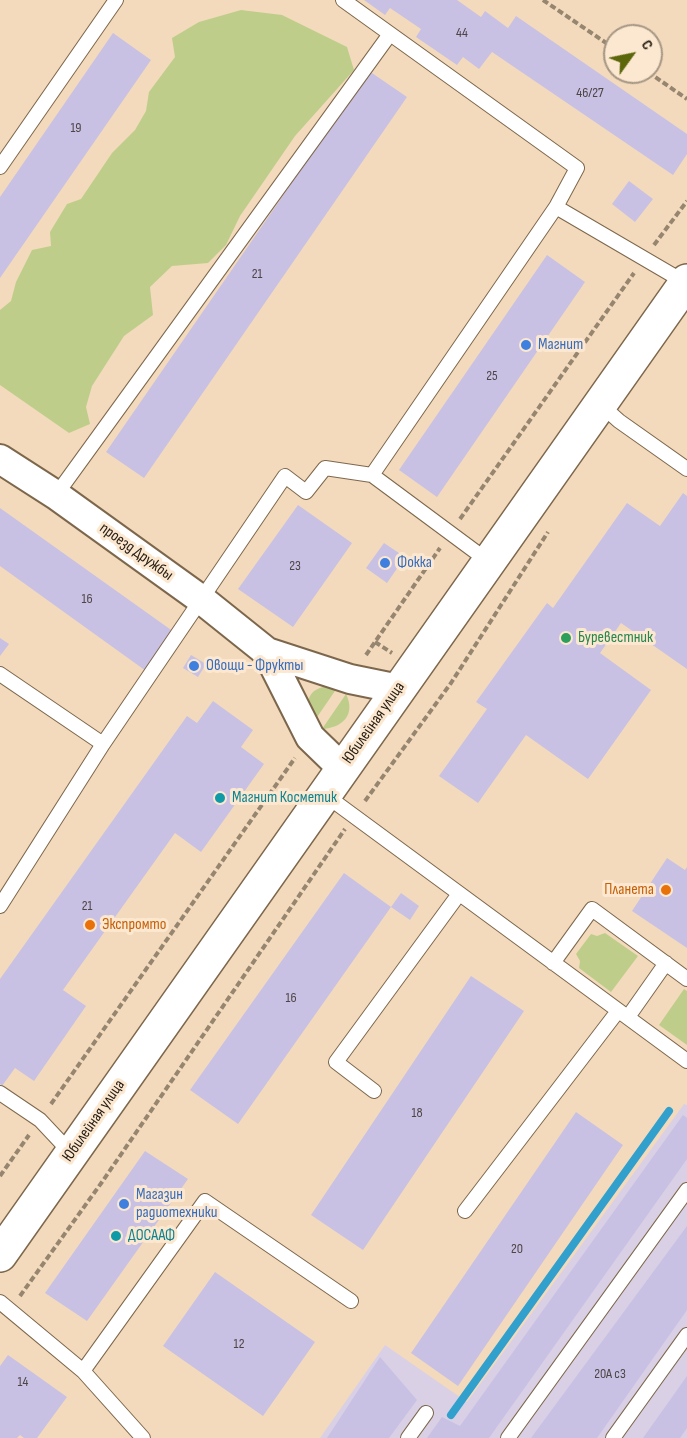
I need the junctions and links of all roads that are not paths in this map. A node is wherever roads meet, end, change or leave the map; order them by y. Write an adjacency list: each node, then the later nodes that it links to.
1 (116, 0): 4 (lane)
2 (343, 0): 3 (lane)
3 (390, 34): 5 (lane); 11 (lane)
4 (0, 167)
5 (556, 207): 6 (lane); 10 (lane)
6 (686, 282): 7 (street, Юбилейная улица)
7 (599, 404): 9 (lane); 12 (street, Юбилейная улица)
8 (0, 459): 11 (street, проезд Дружбы)
9 (687, 470)
10 (372, 475): 12 (lane); 13 (lane)
11 (56, 495): 13 (street, проезд Дружбы)
12 (488, 561): 16 (street, Юбилейная улица)
13 (202, 600): 14 (street, проезд Дружбы); 17 (lane)
14 (267, 652): 16 (street, проезд Дружбы); 18 (street, проезд Дружбы)
15 (0, 674): 17 (lane)
16 (399, 689): 18 (street, Юбилейная улица)
17 (104, 744): 20 (lane)
18 (333, 781): 19 (lane); 28 (street, Юбилейная улица)
19 (459, 894): 21 (lane); 26 (lane)
20 (0, 906)
21 (553, 963): 22 (lane); 24 (lane)
22 (666, 963): 23 (lane); 24 (lane)
23 (687, 979)
24 (623, 1014): 25 (lane); 30 (lane)
25 (687, 1061)
26 (374, 1091)
27 (0, 1093): 28 (lane)
28 (71, 1154): 31 (street, Юбилейная улица)
29 (687, 1190): 39 (lane)
30 (465, 1211)
31 (0, 1255)
32 (351, 1300): 35 (lane)
33 (0, 1302): 35 (lane)
34 (687, 1335): 40 (lane)
35 (83, 1371): 37 (lane)
36 (426, 1413): 38 (lane)
37 (142, 1438)
38 (408, 1438)
39 (508, 1438)
40 (613, 1438)

